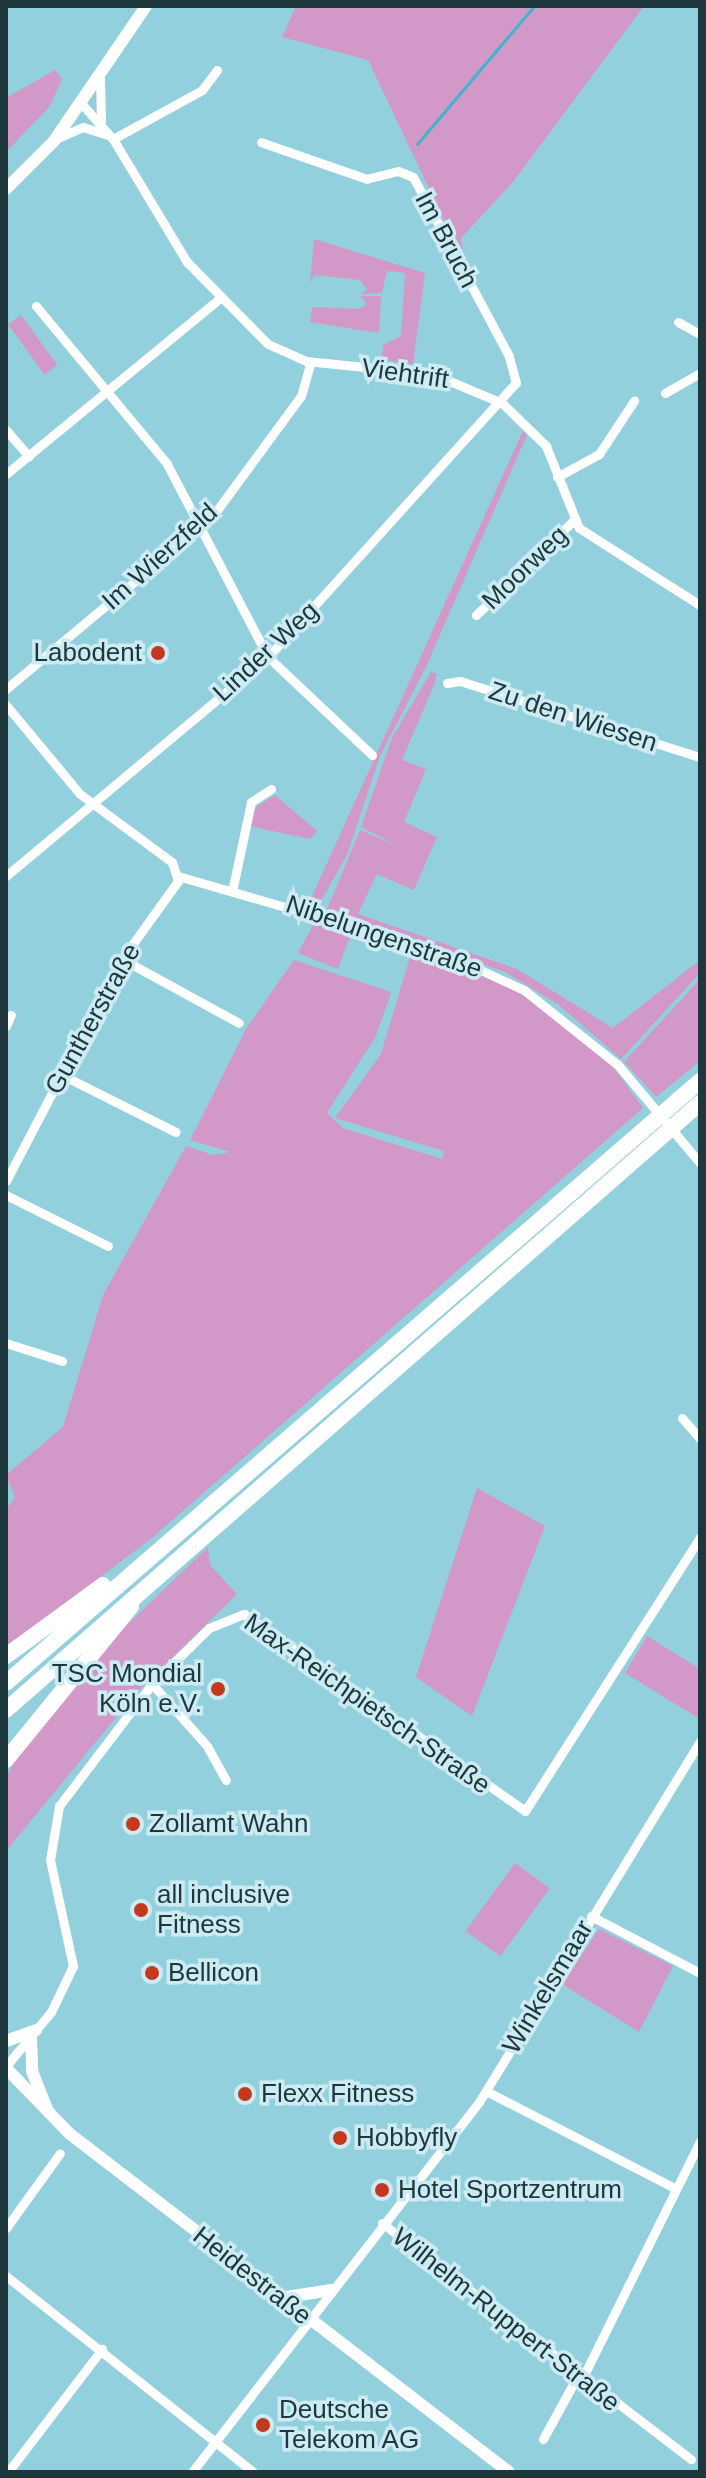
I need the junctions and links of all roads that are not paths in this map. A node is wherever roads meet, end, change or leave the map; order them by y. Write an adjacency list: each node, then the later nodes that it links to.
1 (146, 6): 2 (main road)
2 (101, 70): 4 (main road); 5 (street)
3 (217, 70): 7 (street)
4 (81, 103): 5 (street, Viehtrift); 6 (main road)
5 (101, 124): 7 (street, Viehtrift)
6 (54, 141): 7 (street); 9 (main road)
7 (114, 141): 10 (street, Viehtrift)
8 (261, 142): 19 (street, Im Bruch)
9 (6, 189)
10 (219, 299): 14 (street, Viehtrift); 16 (street)
11 (36, 306): 16 (street)
12 (678, 322): 13 (street)
13 (700, 334)
14 (311, 362): 19 (street, Viehtrift); 25 (street, Im Wierzfeld)
15 (700, 373): 17 (street)
16 (108, 391): 21 (street); 25 (street)
17 (665, 393)
18 (634, 401): 23 (street)
19 (502, 403): 23 (street, Viehtrift); 28 (street, Linder Weg)
20 (6, 430): 21 (street)
21 (29, 456): 22 (street)
22 (6, 474)
23 (557, 477): 24 (street, Viehtrift)
24 (574, 520): 26 (street, Viehtrift); 27 (street, Moorweg)
25 (201, 528): 28 (street); 30 (street, Im Wierzfeld)
26 (700, 605)
27 (476, 615)
28 (268, 657): 32 (street); 35 (street, Linder Weg)
29 (447, 683): 33 (street, Zu den Wiesen)
30 (6, 689)
31 (6, 705): 35 (street)
32 (372, 755)
33 (700, 757)
34 (271, 789): 38 (street)
35 (94, 805): 36 (street, Linder Weg); 37 (street)
36 (6, 876)
37 (178, 876): 38 (street, Nibelungenstraße); 39 (street, Guntherstraße)
38 (233, 887): 47 (street, Nibelungenstraße)
39 (122, 959): 41 (street); 43 (street, Guntherstraße)
40 (11, 1015): 42 (street)
41 (239, 1023)
42 (6, 1026)
43 (62, 1075): 46 (street); 48 (street, Guntherstraße)
44 (700, 1081): 55 (highway)
45 (700, 1103): 57 (highway)
46 (176, 1132)
47 (700, 1163)
48 (6, 1181)
49 (6, 1195): 50 (street)
50 (108, 1246)
51 (6, 1343): 52 (street)
52 (62, 1361)
53 (682, 1418): 54 (street)
54 (700, 1439)
55 (179, 1530): 58 (highway); 59 (highway)
56 (700, 1537): 60 (street, Max-Reichpietsch-Straße)
57 (168, 1563): 61 (highway); 63 (highway)
58 (6, 1656)
59 (6, 1683)
60 (152, 1684): 64 (street); 67 (street, Max-Reichpietsch-Straße)
61 (6, 1710)
62 (700, 1741): 65 (street, Winkelsmaar)
63 (6, 1760)
64 (226, 1780)
65 (591, 1916): 66 (street); 70 (street, Winkelsmaar)
66 (700, 1973)
67 (34, 2033): 68 (main road); 69 (street, Max-Reichpietsch-Straße); 71 (main road)
68 (6, 2041)
69 (6, 2067): 71 (main road, Heidestraße)
70 (486, 2091): 74 (street); 75 (street, Winkelsmaar)
71 (52, 2119): 79 (main road, Heidestraße)
72 (700, 2141): 74 (street)
73 (60, 2153): 76 (street)
74 (675, 2188): 82 (street)
75 (382, 2223): 78 (street, Wilhelm-Ruppert-Straße); 82 (street, Wilhelm-Ruppert-Straße)
76 (6, 2228)
77 (6, 2276): 81 (street)
78 (331, 2290): 79 (main road); 80 (street, Wilhelm-Ruppert-Straße)
79 (279, 2298): 80 (main road, Heidestraße)
80 (307, 2320): 84 (street, Wilhelm-Ruppert-Straße); 89 (main road, Heidestraße)
81 (102, 2349): 84 (street); 86 (street)
82 (579, 2379): 83 (street); 85 (street, Wilhelm-Ruppert-Straße)
83 (543, 2439)
84 (215, 2440): 87 (street, Wilhelm-Ruppert-Straße); 88 (street)
85 (691, 2459)
86 (8, 2472)
87 (192, 2472)
88 (253, 2472)
89 (509, 2472)

